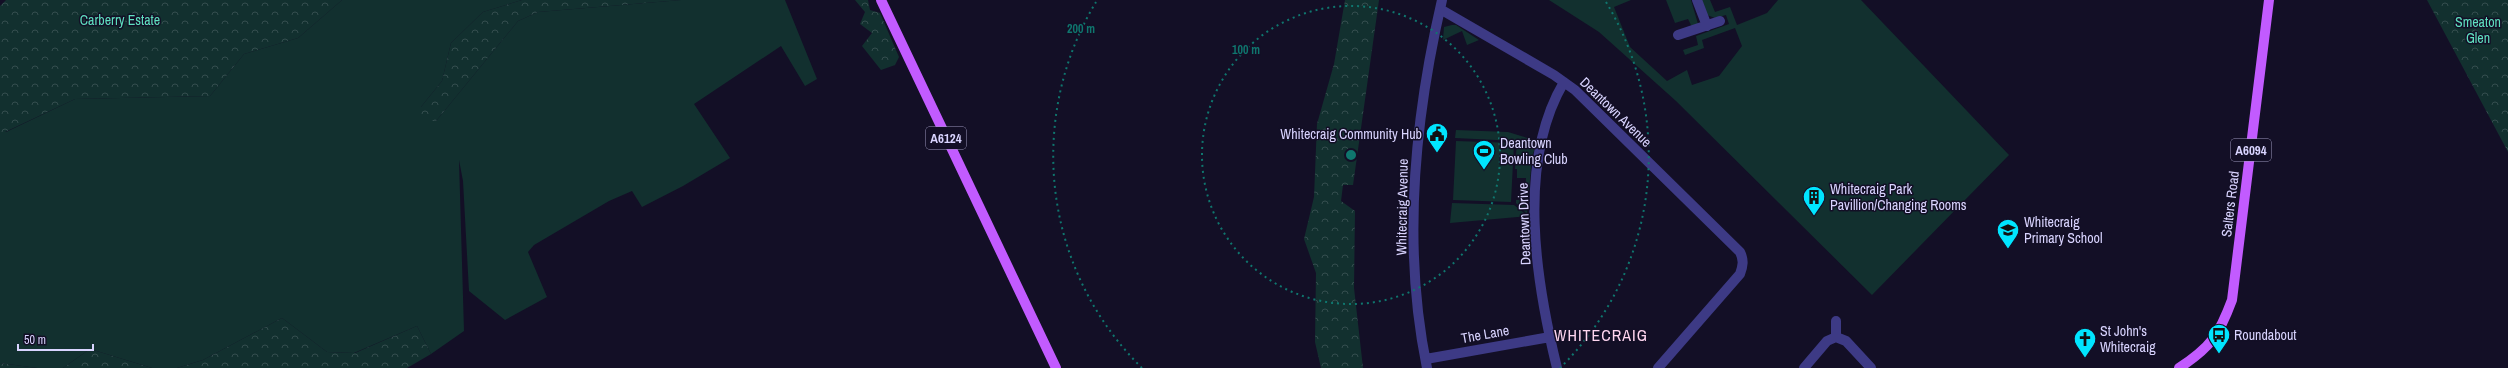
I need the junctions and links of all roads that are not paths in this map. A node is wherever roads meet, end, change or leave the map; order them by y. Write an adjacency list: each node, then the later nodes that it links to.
1 (881, 0): 13 (main road, A6124)
2 (1697, 0): 6 (street)
3 (2269, 0): 18 (main road, Salters Road / A6094)
4 (1441, 5): 8 (street, Deantown Avenue); 12 (street, Whitecraig Avenue)
5 (1720, 21): 6 (street)
6 (1706, 26): 7 (street)
7 (1678, 35)
8 (1564, 82): 10 (street, Deantown Drive); 15 (street, Deantown Avenue)
9 (1836, 321): 11 (street)
10 (1550, 337): 12 (street, The Lane); 14 (street, Deantown Drive)
11 (1836, 337): 16 (street); 17 (street)
12 (1426, 364)
13 (1056, 368)
14 (1557, 368)
15 (1658, 368)
16 (1804, 368)
17 (1871, 368)
18 (2180, 368)

